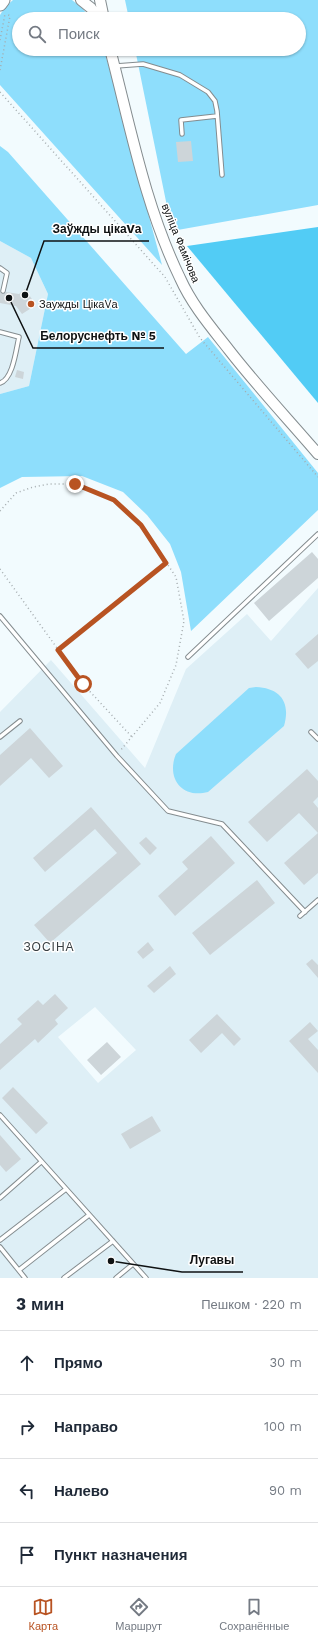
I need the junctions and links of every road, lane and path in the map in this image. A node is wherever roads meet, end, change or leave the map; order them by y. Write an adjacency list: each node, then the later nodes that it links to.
1 (3, 0): 4 (highway)
2 (81, 0): 5 (main road)
3 (100, 0): 6 (main road)
4 (0, 4)
5 (94, 12)
6 (103, 12)
7 (0, 40): 10 (path)
8 (112, 56): 9 (main road, вуліца Фамічова)
9 (115, 66): 12 (lane); 19 (main road, вуліца Фамічова)
10 (0, 70)
11 (0, 92): 20 (path)
12 (217, 116): 13 (lane); 14 (lane)
13 (182, 134)
14 (222, 175)
15 (0, 268): 16 (lane)
16 (2, 289)
17 (0, 332): 18 (lane)
18 (0, 383)
19 (318, 453)
20 (318, 477)
21 (0, 511): 23 (path)
22 (318, 534): 27 (lane)
23 (166, 563): 26 (path); 31 (path)
24 (0, 569): 26 (path)
25 (0, 616): 33 (lane)
26 (58, 650): 31 (path)
27 (188, 657)
28 (20, 721): 30 (lane)
29 (311, 732): 32 (lane)
30 (0, 737)
31 (132, 737): 33 (path)
32 (318, 740)
33 (117, 756): 35 (lane)
34 (318, 900): 35 (lane)
35 (305, 912): 36 (lane)
36 (300, 916)
37 (0, 1115): 38 (lane)
38 (42, 1162): 39 (lane); 40 (lane)
39 (66, 1189): 41 (lane); 42 (lane)
40 (0, 1198)
41 (89, 1214): 43 (lane); 46 (lane)
42 (0, 1240)
43 (113, 1241): 45 (lane); 48 (lane)
44 (0, 1247): 46 (lane)
45 (133, 1264): 49 (lane); 50 (lane)
46 (19, 1270): 47 (lane)
47 (25, 1278)
48 (64, 1278)
49 (116, 1278)
50 (146, 1278)

